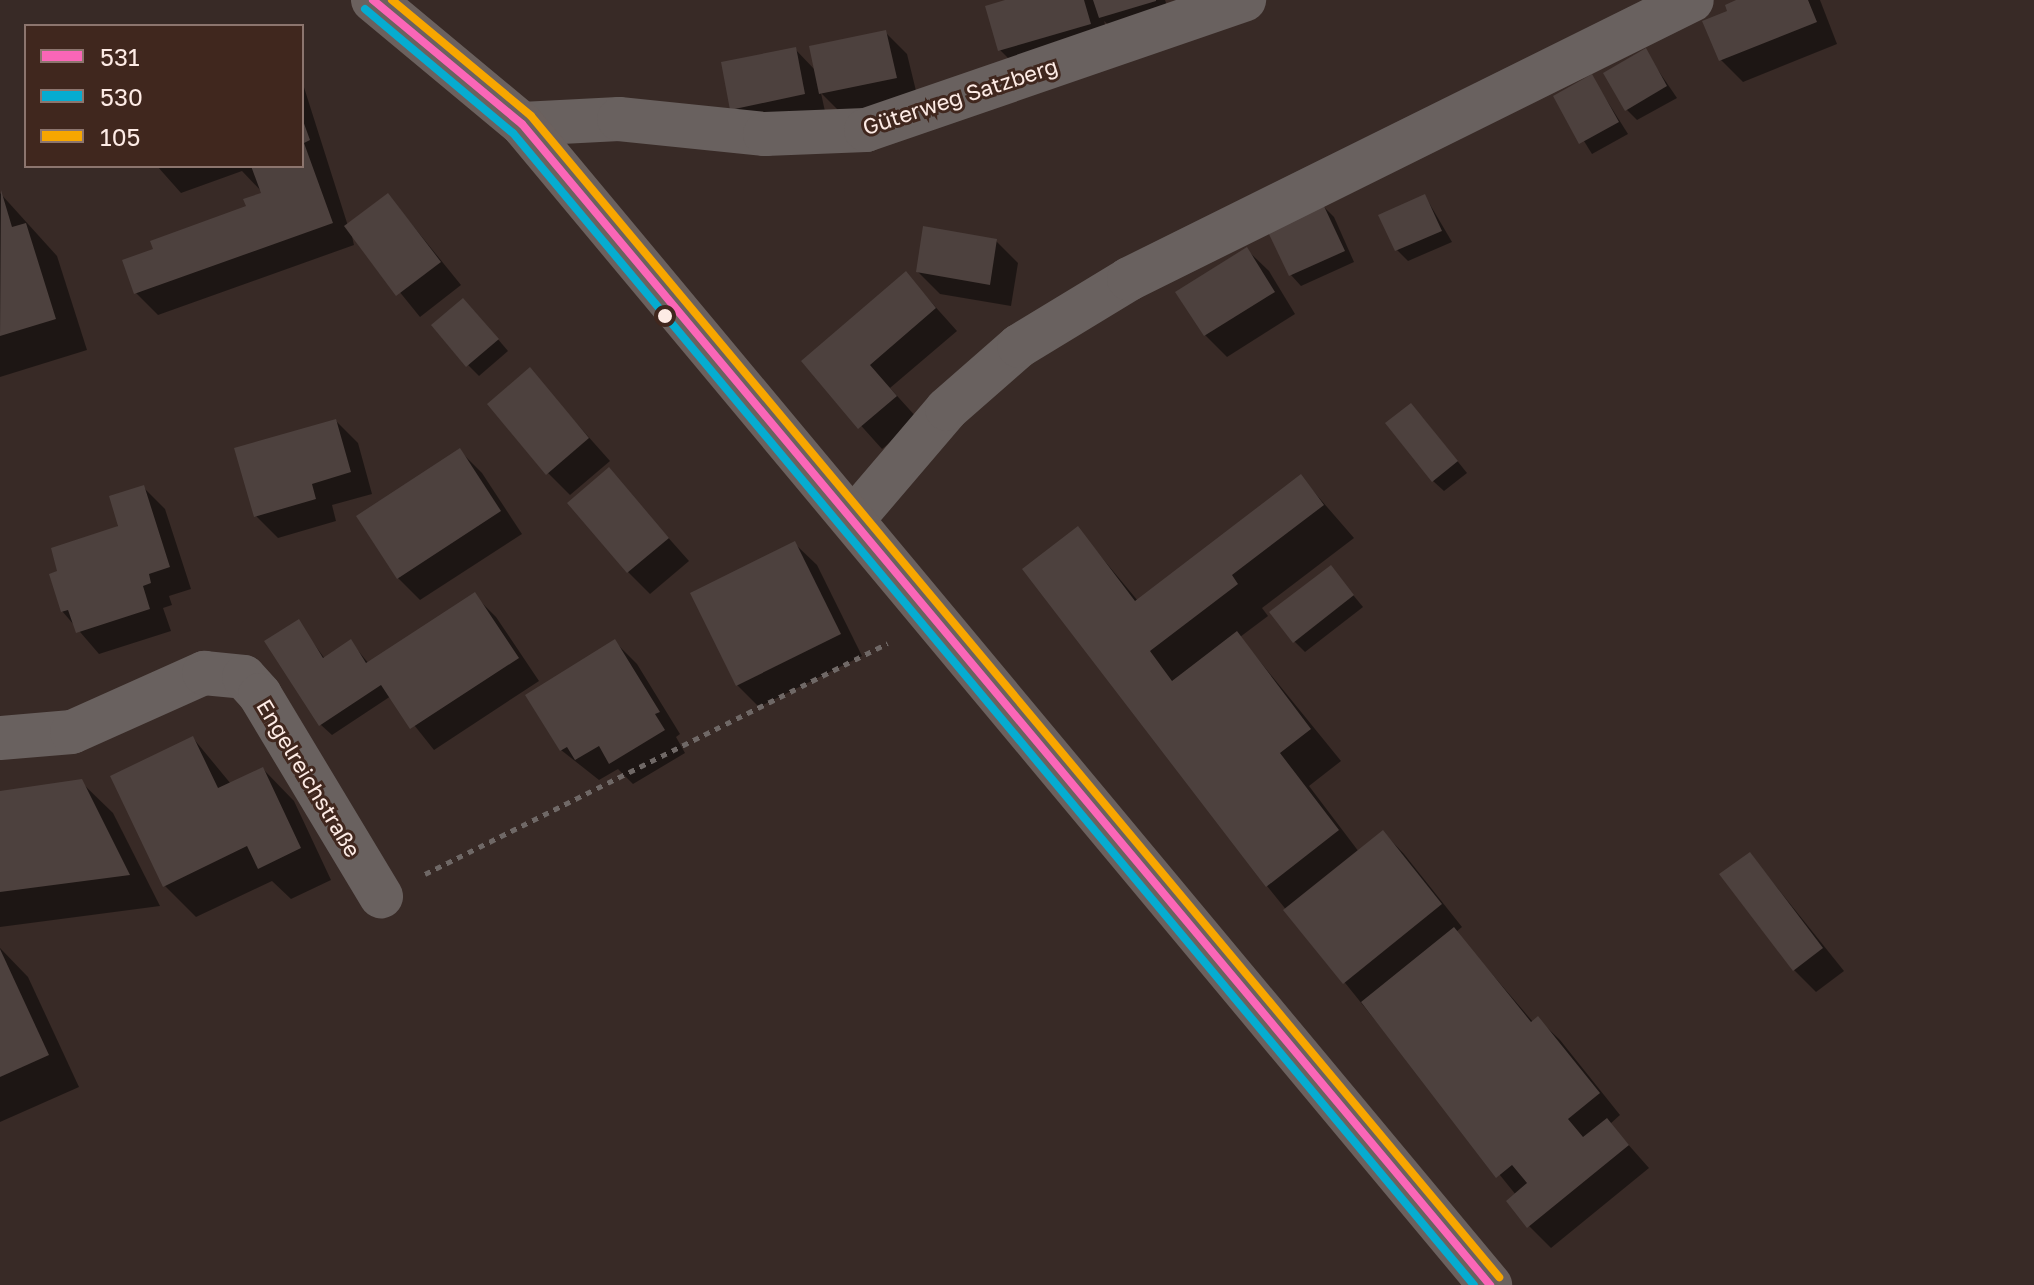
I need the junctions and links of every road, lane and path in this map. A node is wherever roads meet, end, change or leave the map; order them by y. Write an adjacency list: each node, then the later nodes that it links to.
1 (373, 0): 4 (main road)
2 (1244, 0): 4 (street, Güterweg Satzberg)
3 (1692, 0): 5 (street)
4 (522, 124): 5 (main road)
5 (854, 518): 6 (main road)
6 (936, 619): 8 (path); 9 (main road)
7 (0, 738): 8 (street, Engelreichstraße)
8 (381, 896)
9 (1490, 1285)

